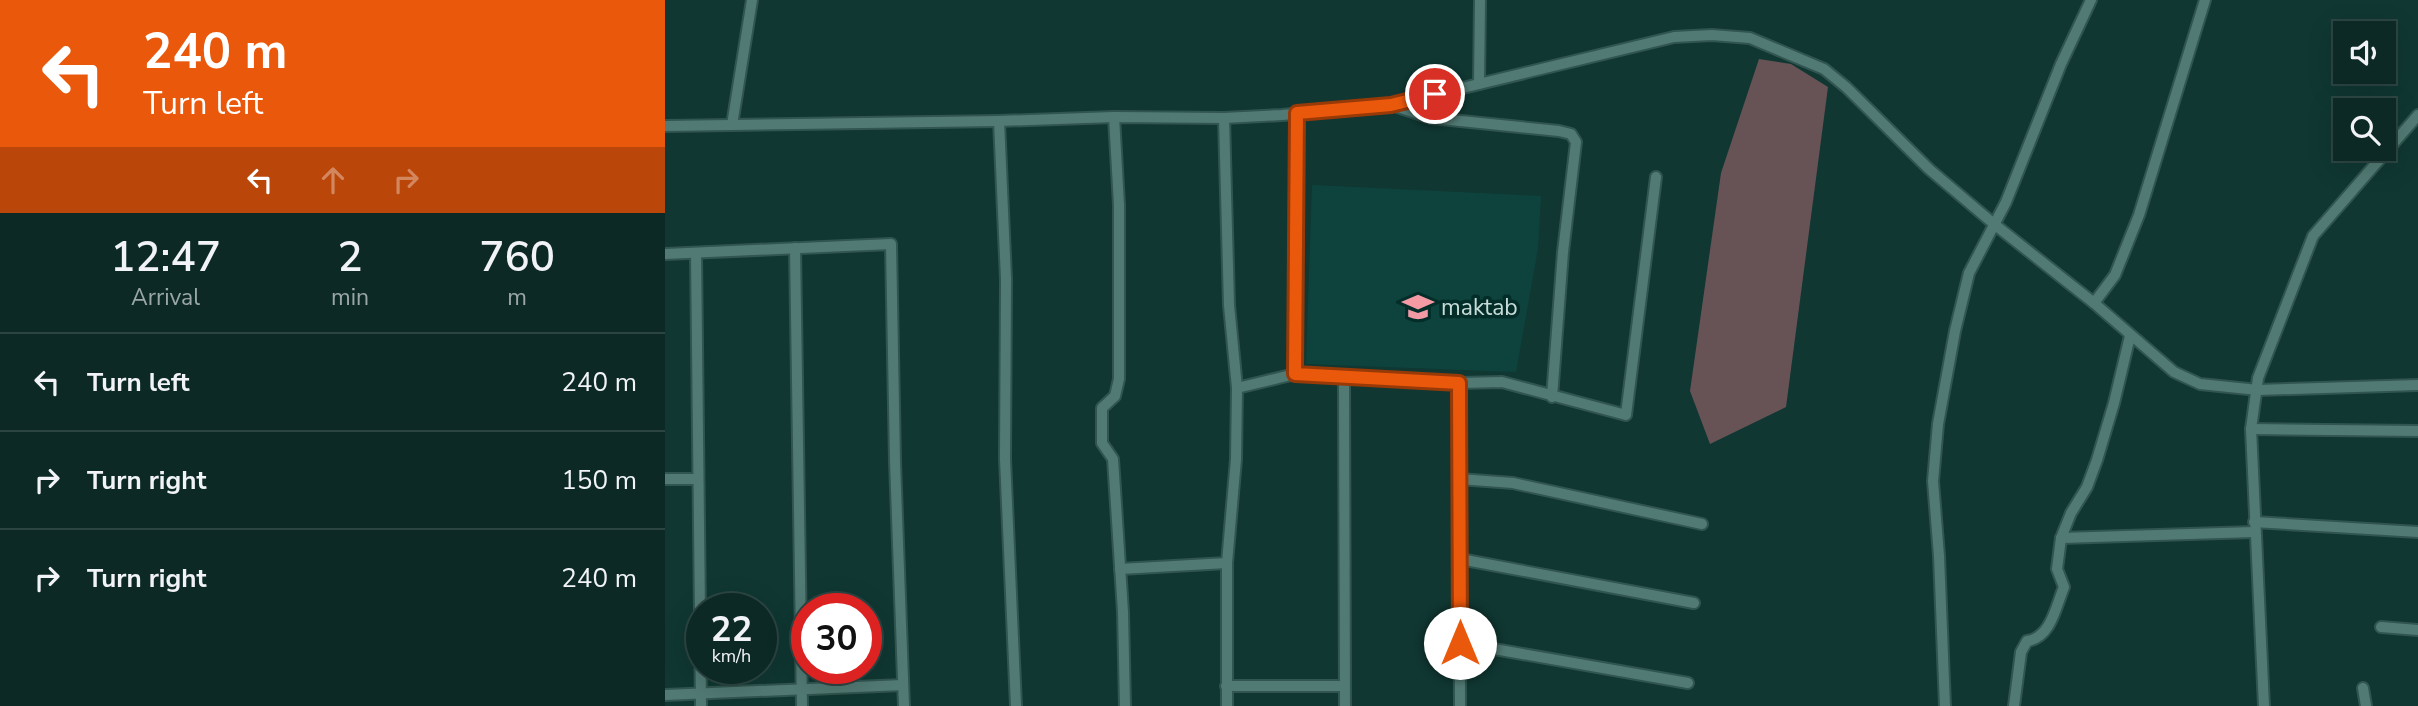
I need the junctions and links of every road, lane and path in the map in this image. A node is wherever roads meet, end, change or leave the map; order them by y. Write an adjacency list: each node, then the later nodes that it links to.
1 (752, 0): 12 (street)
2 (1480, 0): 5 (street)
3 (2091, 0): 15 (street)
4 (2205, 0): 19 (street)
5 (1479, 84): 6 (street); 15 (street)
6 (1391, 105): 7 (street); 27 (street)
7 (1297, 113): 10 (street); 21 (street)
8 (2418, 115): 26 (street)
9 (1114, 117): 10 (street); 11 (street); 39 (street)
10 (1224, 118): 25 (street)
11 (999, 121): 12 (street); 54 (street)
12 (731, 125): 13 (street)
13 (665, 126)
14 (1656, 177): 27 (street)
15 (1994, 224): 19 (street); 59 (street)
16 (795, 248): 17 (street); 45 (street); 49 (street)
17 (697, 253): 18 (street); 31 (street)
18 (665, 254)
19 (2094, 303): 20 (street)
20 (2130, 336): 26 (street); 36 (street)
21 (1295, 374): 22 (street); 25 (street)
22 (1344, 377): 23 (street); 47 (street)
23 (1459, 383): 27 (street); 32 (street)
24 (2418, 385): 26 (street)
25 (1237, 388): 38 (street)
26 (2258, 390): 28 (street)
27 (1552, 397)
28 (2251, 429): 29 (street); 34 (street)
29 (2418, 431)
30 (665, 479): 31 (street)
31 (698, 479): 51 (street)
32 (1459, 479): 33 (street); 37 (street)
33 (1702, 524)
34 (2254, 527): 35 (street); 36 (street); 61 (street)
35 (2418, 532)
36 (2061, 538): 60 (street)
37 (1460, 559): 40 (street); 43 (street)
38 (1227, 563): 39 (street); 46 (street)
39 (1120, 569): 55 (street)
40 (1694, 603)
41 (2381, 628): 42 (street)
42 (2418, 630)
43 (1460, 643): 44 (street); 58 (street)
44 (1688, 683)
45 (903, 685): 49 (street); 53 (street)
46 (1226, 686): 47 (street); 56 (street)
47 (1343, 686): 57 (street)
48 (2363, 688): 62 (street)
49 (801, 689): 51 (street); 52 (street)
50 (665, 695): 51 (street)
51 (700, 700)
52 (802, 706)
53 (904, 706)
54 (1016, 706)
55 (1125, 706)
56 (1227, 706)
57 (1345, 706)
58 (1460, 706)
59 (1945, 706)
60 (2014, 706)
61 (2264, 706)
62 (2366, 706)

